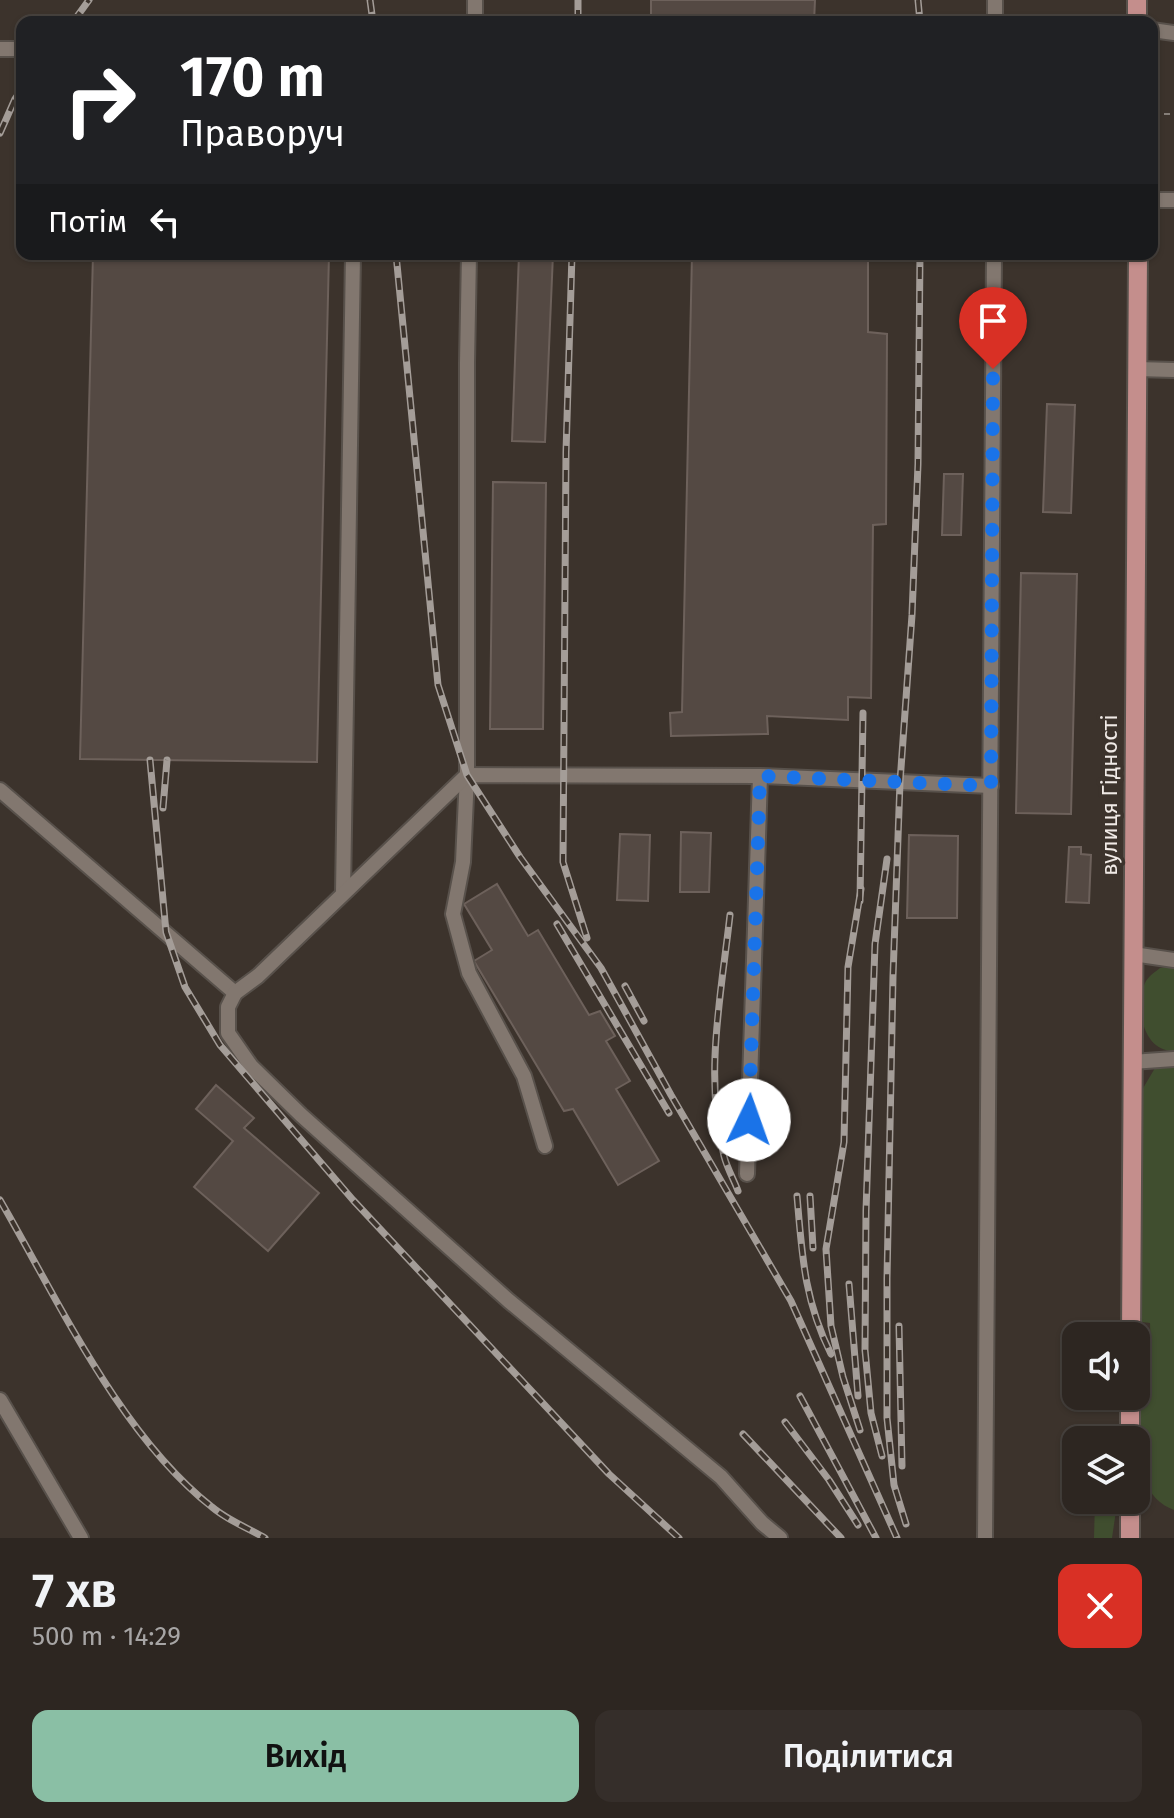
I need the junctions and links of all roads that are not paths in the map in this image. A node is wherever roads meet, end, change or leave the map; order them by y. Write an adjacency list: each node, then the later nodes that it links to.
1 (353, 260): 11 (street)
2 (469, 260): 7 (street)
3 (994, 260): 9 (street)
4 (1138, 260): 5 (main road, вулиця Гідності)
5 (1136, 369): 6 (street); 12 (main road, вулиця Гідності)
6 (1174, 370)
7 (467, 775): 8 (street); 11 (street); 17 (street)
8 (760, 776): 9 (street); 18 (street)
9 (991, 786): 25 (street)
10 (0, 790): 14 (street)
11 (343, 893): 14 (street)
12 (1133, 954): 13 (street); 16 (main road, вулиця Гідності)
13 (1174, 960)
14 (235, 993): 24 (street)
15 (1174, 1059): 16 (street)
16 (1132, 1062): 19 (main road, вулиця Гідності)
17 (545, 1146)
18 (747, 1174)
19 (1135, 1322)
20 (0, 1400): 23 (street)
21 (1131, 1514): 22 (main road)
22 (1133, 1537)
23 (81, 1538)
24 (780, 1538)
25 (985, 1538)

